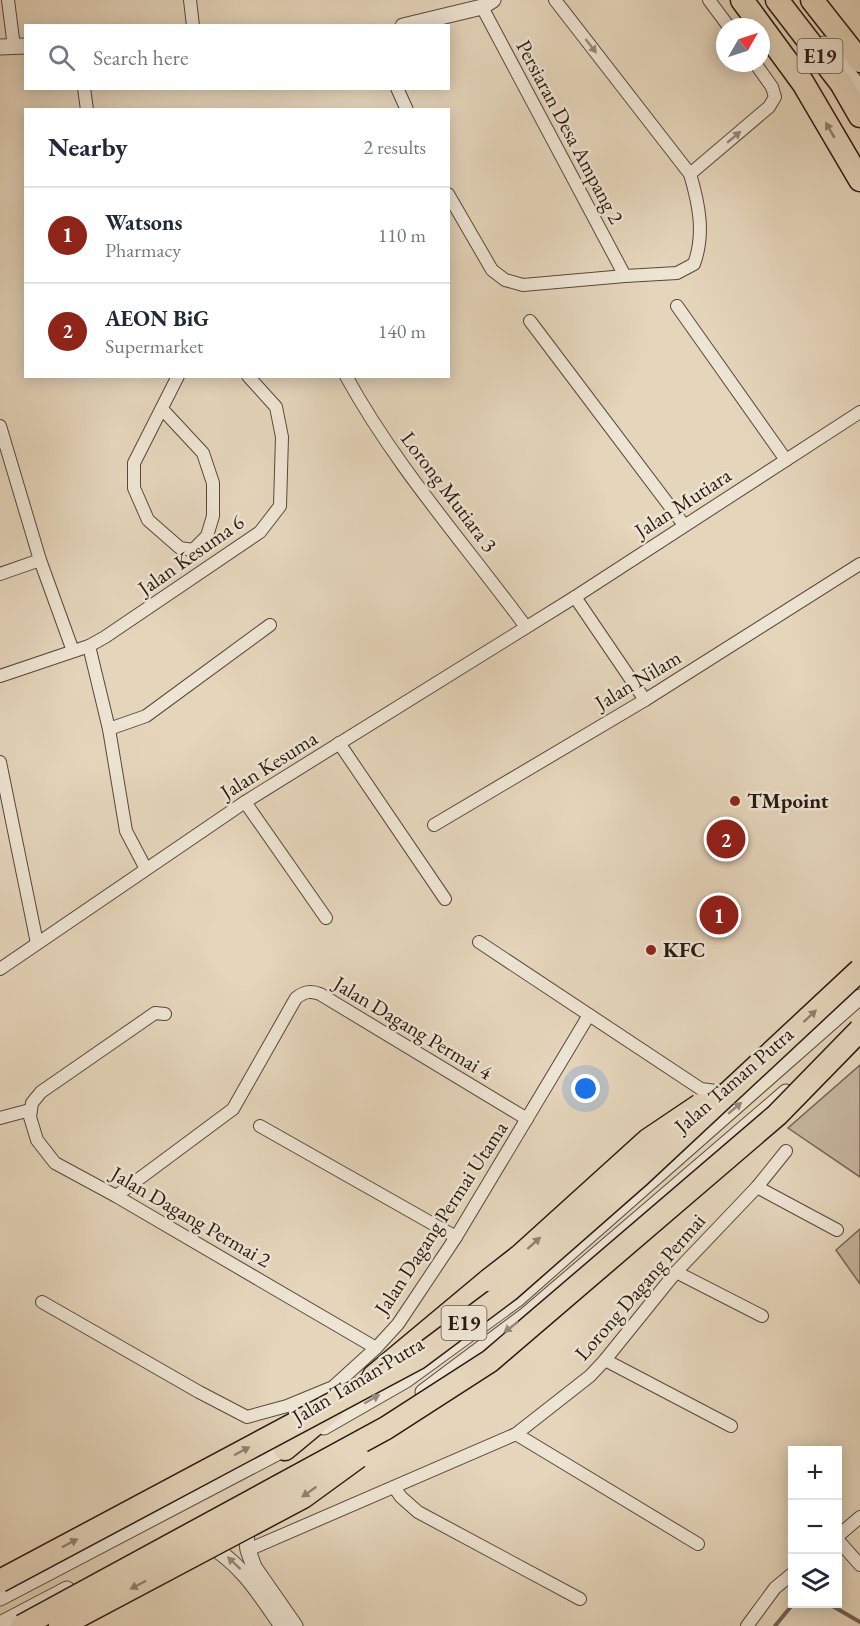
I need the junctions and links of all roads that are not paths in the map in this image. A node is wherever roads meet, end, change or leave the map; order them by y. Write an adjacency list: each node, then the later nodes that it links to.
1 (8, 0): 15 (street)
2 (190, 0): 12 (street)
3 (555, 0): 25 (street, one-way to 25)
4 (709, 0): 11 (street)
5 (742, 0): 26 (highway, one-way to 5)
6 (777, 0): 24 (highway, E19)
7 (789, 0): 19 (street)
8 (814, 0): 16 (street); 17 (highway, E19)
9 (830, 0): 14 (highway)
10 (487, 3): 13 (street); 28 (street, Persiaran Desa Ampang 2)
11 (722, 18)
12 (193, 24)
13 (410, 24)
14 (860, 36)
15 (13, 47)
16 (860, 56)
17 (860, 61)
18 (761, 72): 25 (street, one-way to 18)
19 (860, 88)
20 (84, 90): 22 (street)
21 (398, 90): 23 (street)
22 (87, 108)
23 (406, 108)
24 (860, 116)
25 (690, 174): 28 (street)
26 (860, 180)
27 (450, 197): 28 (street)
28 (625, 276)
29 (677, 306): 37 (street)
30 (530, 321): 38 (street)
31 (177, 378): 34 (street, Jalan Kesuma 6)
32 (250, 378): 45 (street, Jalan Kesuma 6)
33 (347, 378): 44 (street, Lorong Mutiara 3)
34 (163, 410): 34 (street, Jalan Kesuma 6)
35 (860, 412): 37 (street, Jalan Mutiara)
36 (0, 426): 39 (street)
37 (786, 460): 38 (street, Jalan Mutiara)
38 (684, 525): 42 (street, Jalan Mutiara)
39 (40, 560): 41 (street); 46 (street)
40 (860, 564): 48 (street, Jalan Nilam)
41 (0, 574)
42 (575, 597): 44 (street, Jalan Mutiara); 48 (street)
43 (270, 625): 49 (street)
44 (526, 627): 50 (street, Jalan Kesuma)
45 (89, 646): 46 (street, Jalan Kesuma 6); 49 (street)
46 (73, 651): 47 (street, Jalan Kesuma 6)
47 (0, 676)
48 (645, 700): 53 (street, Jalan Nilam)
49 (109, 729): 54 (street)
50 (339, 743): 52 (street, Jalan Kesuma); 55 (street)
51 (0, 762): 58 (street)
52 (245, 802): 54 (street, Jalan Kesuma); 56 (street)
53 (434, 825)
54 (146, 869): 58 (street, Jalan Kesuma)
55 (445, 899)
56 (326, 918)
57 (479, 942): 63 (street)
58 (37, 943): 59 (street, Jalan Kesuma)
59 (0, 969)
60 (860, 969): 65 (highway, E19, one-way to 60, bridge)
61 (860, 997): 65 (street, Jalan Taman Putra)
62 (165, 1014): 67 (street)
63 (589, 1015): 66 (street); 69 (street, Jalan Dagang Permai Utama)
64 (860, 1030): 83 (highway, E19, bridge); 87 (street, Jalan Taman Putra, one-way to 87)
65 (767, 1069): 66 (street); 71 (street, Jalan Taman Putra, one-way to 65); 85 (highway, one-way to 65, bridge); 96 (highway, E19, one-way to 65, bridge)
66 (701, 1089): 71 (street)
67 (30, 1110): 68 (street); 74 (street, Jalan Dagang Permai 2)
68 (0, 1118)
69 (527, 1119): 74 (street, Jalan Dagang Permai 4); 76 (street, Jalan Dagang Permai Utama)
70 (260, 1126): 76 (street)
71 (691, 1146): 85 (street, Jalan Taman Putra, one-way to 71)
72 (786, 1151): 73 (street, Lorong Dagang Permai)
73 (757, 1187): 75 (street); 77 (street, Lorong Dagang Permai)
74 (116, 1196): 80 (street, Jalan Dagang Permai 2)
75 (837, 1230)
76 (456, 1237): 80 (street, Jalan Dagang Permai Utama)
77 (676, 1272): 79 (street); 81 (street, Lorong Dagang Permai)
78 (42, 1302): 80 (street, Jalan Dagang Permai Utama)
79 (762, 1316)
80 (376, 1348)
81 (605, 1360): 82 (street); 84 (street, Lorong Dagang Permai)
82 (731, 1426)
83 (386, 1428): 100 (highway, E19, bridge); 101 (highway, one-way to 101, bridge)
84 (516, 1434): 86 (street, Lorong Dagang Permai); 91 (street)
85 (285, 1449): 97 (street, Jalan Taman Putra)
86 (394, 1487): 93 (street, Lorong Dagang Permai); 98 (street)
87 (247, 1496): 89 (street, Jalan Taman Putra); 93 (street)
88 (860, 1517): 90 (street)
89 (183, 1529): 99 (street, Jalan Taman Putra); 102 (street, one-way to 89)
90 (842, 1533)
91 (698, 1544)
92 (842, 1544): 94 (street)
93 (248, 1550): 103 (street)
94 (860, 1565)
95 (788, 1577): 104 (street)
96 (0, 1581)
97 (0, 1598)
98 (580, 1599)
99 (0, 1624)
100 (22, 1626)
101 (60, 1626)
102 (282, 1626)
103 (295, 1626)
104 (747, 1626)

